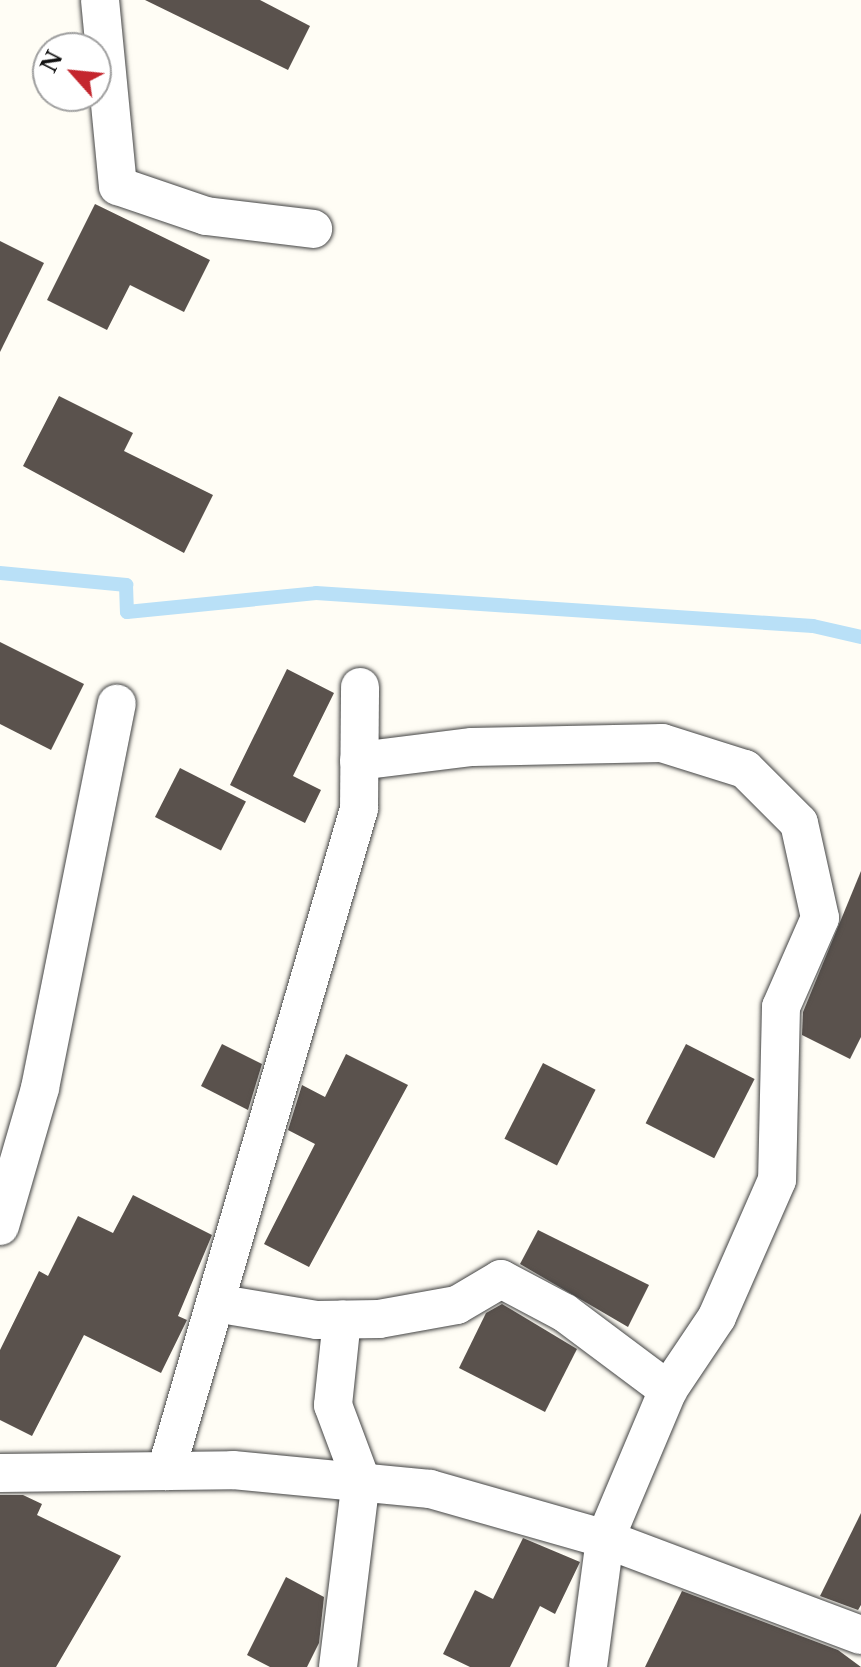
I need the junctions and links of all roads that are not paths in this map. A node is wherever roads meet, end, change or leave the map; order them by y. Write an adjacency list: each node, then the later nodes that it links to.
1 (100, 0): 2 (street)
2 (313, 229)
3 (360, 687): 5 (street)
4 (117, 704): 6 (street)
5 (359, 761): 7 (street); 9 (street)
6 (0, 1226)
7 (215, 1303): 8 (street); 10 (street)
8 (342, 1319): 9 (street); 12 (street)
9 (668, 1390): 13 (street)
10 (166, 1471): 11 (street); 12 (street)
11 (0, 1473)
12 (361, 1480): 13 (street); 15 (street)
13 (605, 1539): 14 (street); 16 (street)
14 (861, 1635)
15 (338, 1667)
16 (588, 1667)

